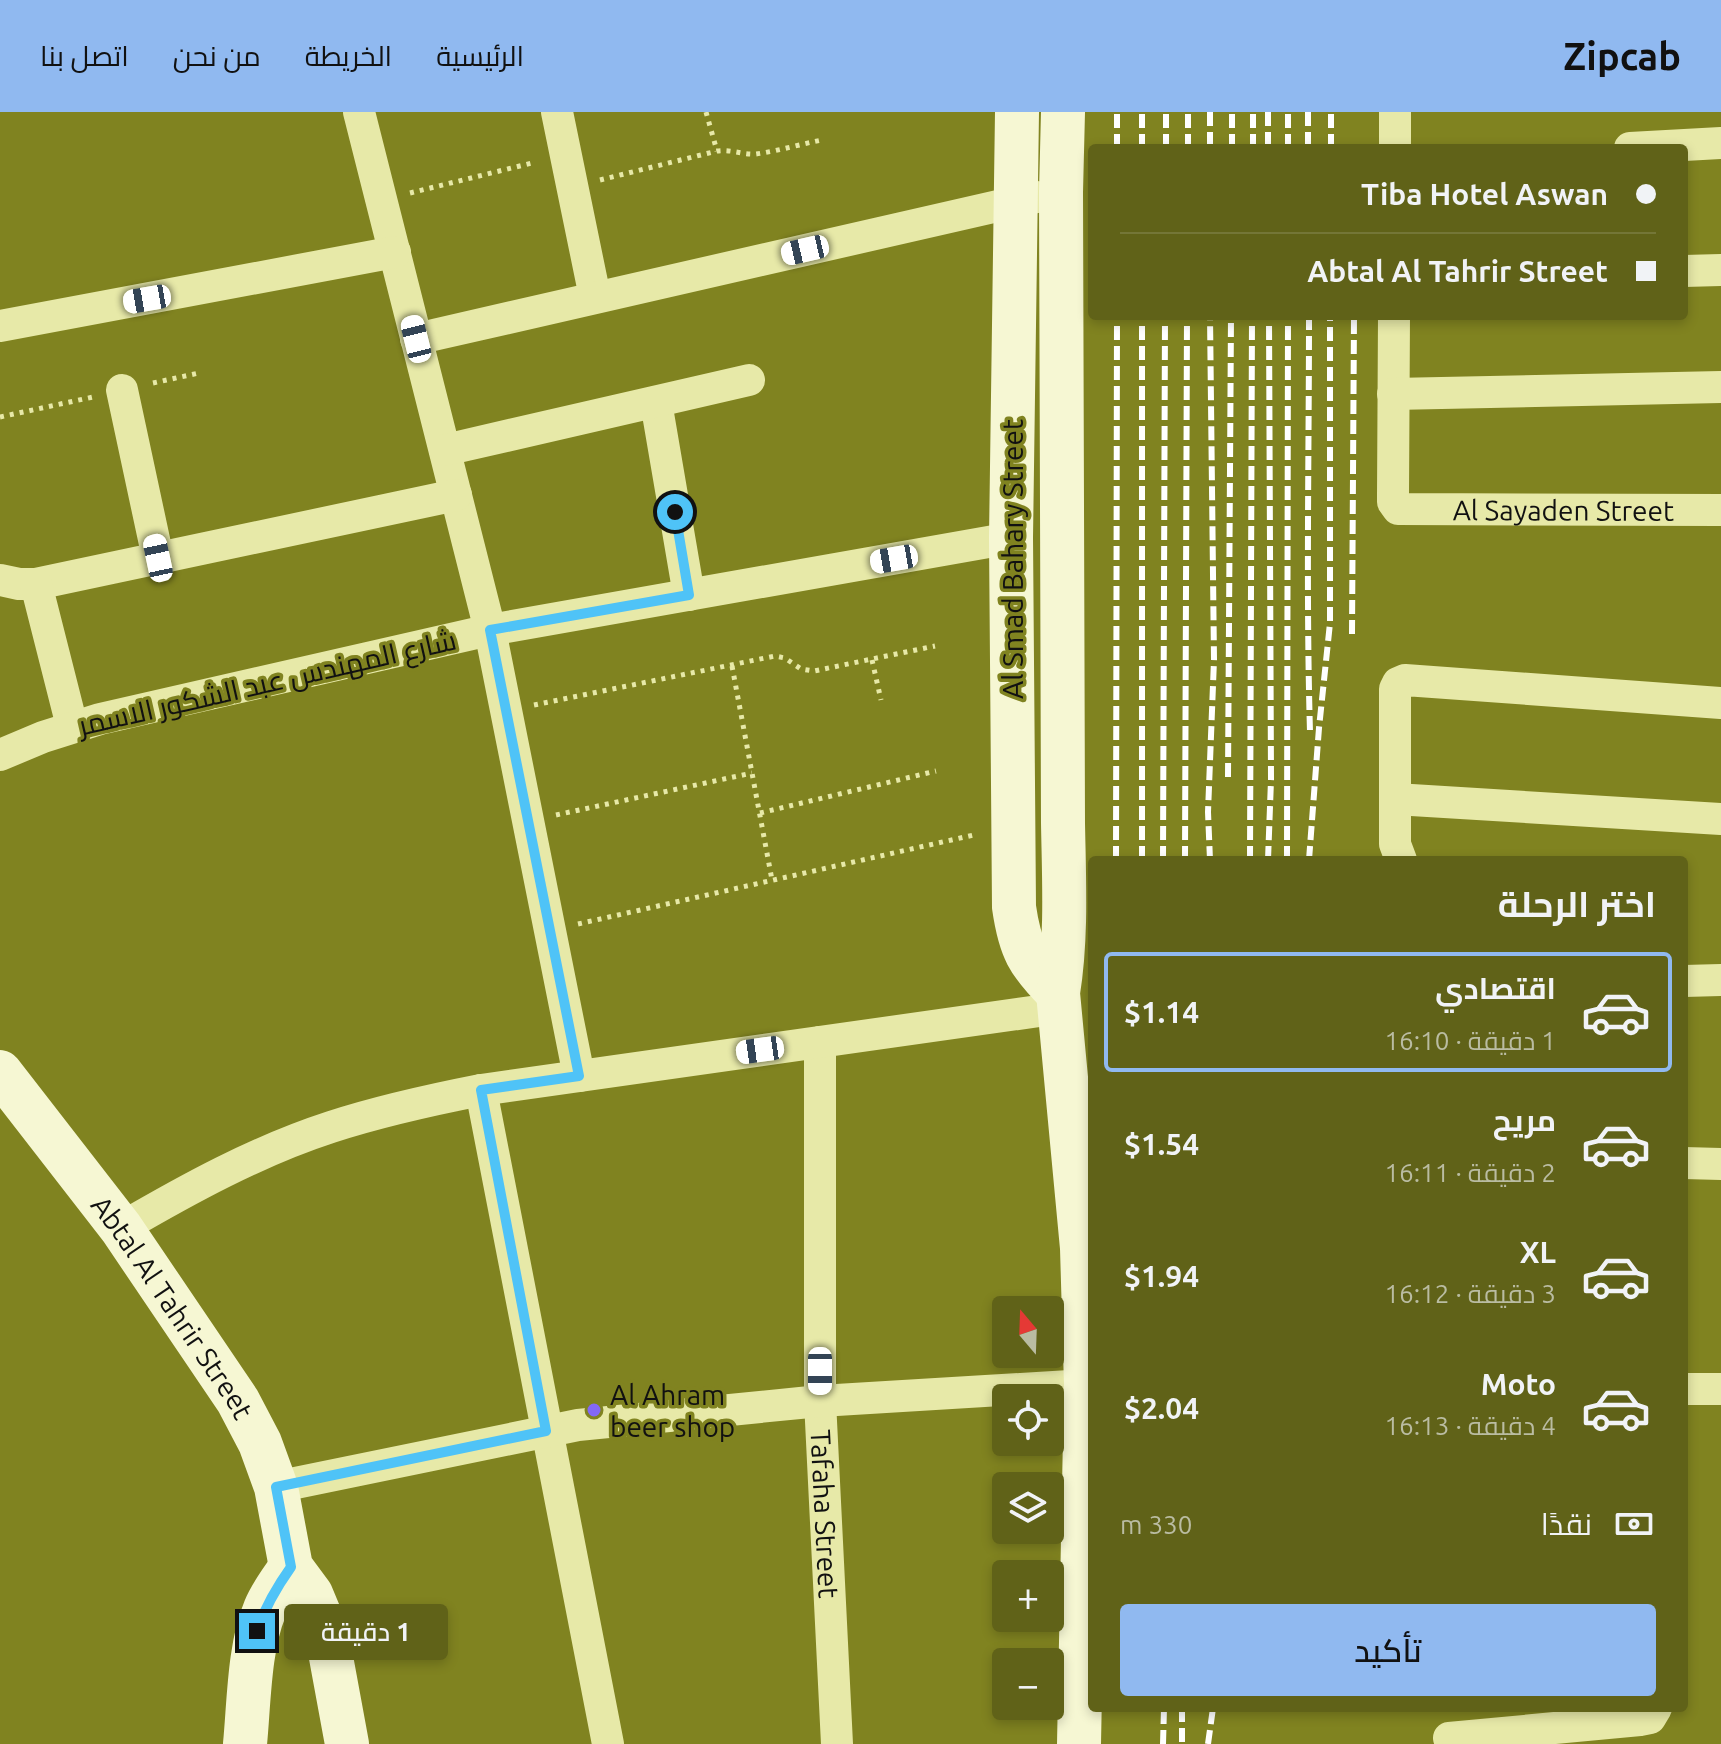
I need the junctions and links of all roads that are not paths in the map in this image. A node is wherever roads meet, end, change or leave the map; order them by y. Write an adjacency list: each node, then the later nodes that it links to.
1 (359, 112): 11 (street)
2 (557, 112): 14 (street)
3 (1017, 112): 10 (street, Al Smad Bahary Street)
4 (1063, 112): 9 (street, Al Smad Bahary Street)
5 (1395, 112): 7 (street)
6 (1721, 143): 8 (street)
7 (1395, 144)
8 (1688, 145)
9 (1061, 192): 10 (street); 40 (street, Al Smad Bahary Street)
10 (1014, 202): 14 (street); 26 (street, Al Smad Bahary Street)
11 (395, 252): 16 (street); 17 (street)
12 (1721, 270): 13 (street)
13 (1688, 271)
14 (595, 297): 17 (street)
15 (1394, 320): 21 (street)
16 (0, 326)
17 (416, 339): 23 (street)
18 (749, 380): 22 (street)
19 (1721, 387): 21 (street)
20 (122, 390): 27 (street)
21 (1393, 394): 25 (street, Al Sayaden Street)
22 (656, 402): 23 (street); 30 (street)
23 (445, 450): 24 (street)
24 (456, 495): 27 (street); 31 (street)
25 (1721, 510)
26 (1011, 538): 30 (street, شارع المهندس عبد الشكور الاسمر); 40 (street, Al Smad Bahary Street)
27 (158, 558): 29 (street)
28 (0, 580): 29 (street)
29 (36, 584): 33 (street)
30 (689, 595): 31 (street, شارع المهندس عبد الشكور الاسمر)
31 (490, 630): 33 (street, شارع المهندس عبد الشكور الاسمر); 43 (street)
32 (1721, 703): 35 (street)
33 (72, 726): 34 (street, شارع المهندس عبد الشكور الاسمر)
34 (0, 755)
35 (1395, 799): 36 (street); 37 (street)
36 (1721, 819)
37 (1400, 856)
38 (1721, 980): 39 (street)
39 (1688, 981)
40 (1059, 1000): 41 (street); 48 (street, Al Smad Bahary Street)
41 (820, 1042): 43 (street); 51 (street, Tafaha Street)
42 (0, 1072): 47 (street, Abtal Al Tahrir Street)
43 (579, 1076): 44 (street)
44 (481, 1090): 47 (street); 52 (street)
45 (1688, 1163): 46 (street)
46 (1721, 1164)
47 (121, 1228): 53 (street, Abtal Al Tahrir Street)
48 (1086, 1385): 51 (street); 61 (street, Al Smad Bahary Street)
49 (1688, 1389): 50 (street)
50 (1721, 1389)
51 (820, 1401): 52 (street); 60 (street, Tafaha Street)
52 (546, 1431): 53 (street); 59 (street)
53 (276, 1487): 54 (street, Abtal Al Tahrir Street)
54 (291, 1567): 57 (street); 58 (street, Abtal Al Tahrir Street)
55 (1654, 1712): 56 (street)
56 (1449, 1730)
57 (245, 1744)
58 (347, 1744)
59 (608, 1744)
60 (837, 1744)
61 (1079, 1744)

